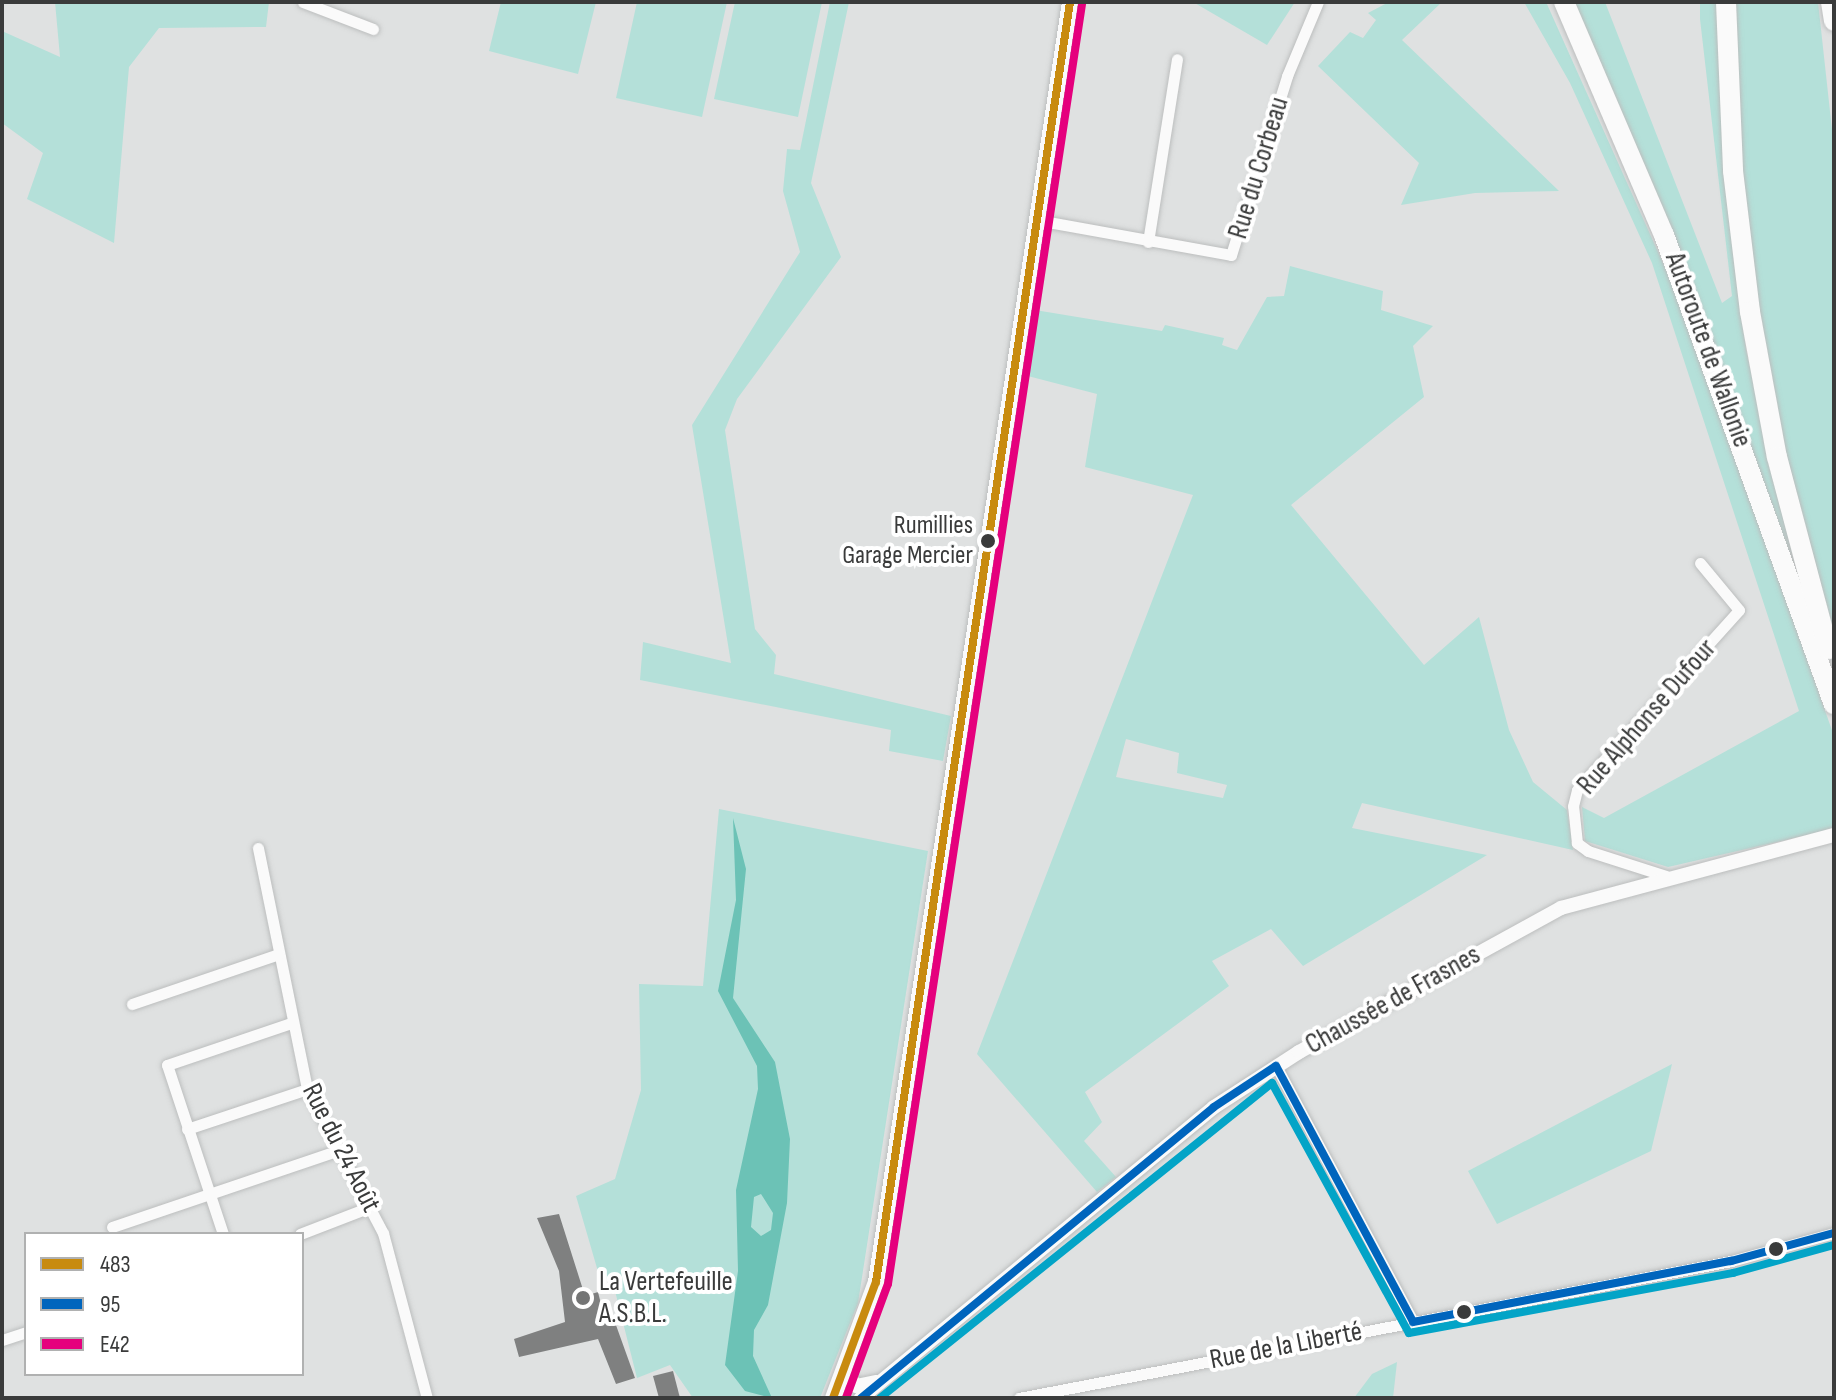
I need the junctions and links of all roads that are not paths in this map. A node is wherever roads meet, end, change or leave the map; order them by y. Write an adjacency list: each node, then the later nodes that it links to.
1 (303, 2): 8 (street)
2 (1070, 2): 10 (main road)
3 (1318, 2): 11 (street, Rue du Corbeau)
4 (1564, 2): 14 (highway, Autoroute de Wallonie)
5 (1726, 2): 13 (highway)
6 (1831, 2): 7 (highway)
7 (1834, 21)
8 (373, 29)
9 (1177, 59): 11 (street)
10 (1037, 220): 11 (street, Rue du Corbeau); 34 (main road)
11 (1148, 242)
12 (1700, 563): 17 (street, Rue Alphonse Dufour)
13 (1834, 668)
14 (1834, 704)
15 (1834, 835): 17 (main road, Chaussée de Frasnes)
16 (258, 848): 18 (street, Rue du 24 Août)
17 (1666, 876): 21 (main road, Chaussée de Frasnes)
18 (279, 954): 19 (street); 20 (street, Rue du 24 Août)
19 (132, 1004)
20 (291, 1023): 22 (street, Rue du 24 Août); 23 (street)
21 (1276, 1066): 31 (street); 35 (main road, Chaussée de Frasnes)
22 (307, 1089): 23 (street); 24 (street, Rue du 24 Août)
23 (187, 1129): 25 (street)
24 (339, 1150): 25 (street); 26 (street, Rue du 24 Août)
25 (209, 1194): 27 (street); 28 (street)
26 (370, 1207): 29 (street); 36 (street, Rue du 24 Août)
27 (112, 1227)
28 (222, 1232)
29 (304, 1232)
30 (1834, 1233): 31 (street, Rue de la Liberté)
31 (1413, 1322): 39 (street, Rue de la Liberté)
32 (24, 1333): 33 (street)
33 (2, 1340)
34 (846, 1373): 35 (main road); 37 (main road)
35 (881, 1380): 38 (main road, Chaussée de Frasnes)
36 (427, 1398)
37 (833, 1398)
38 (861, 1398)
39 (1019, 1398)

